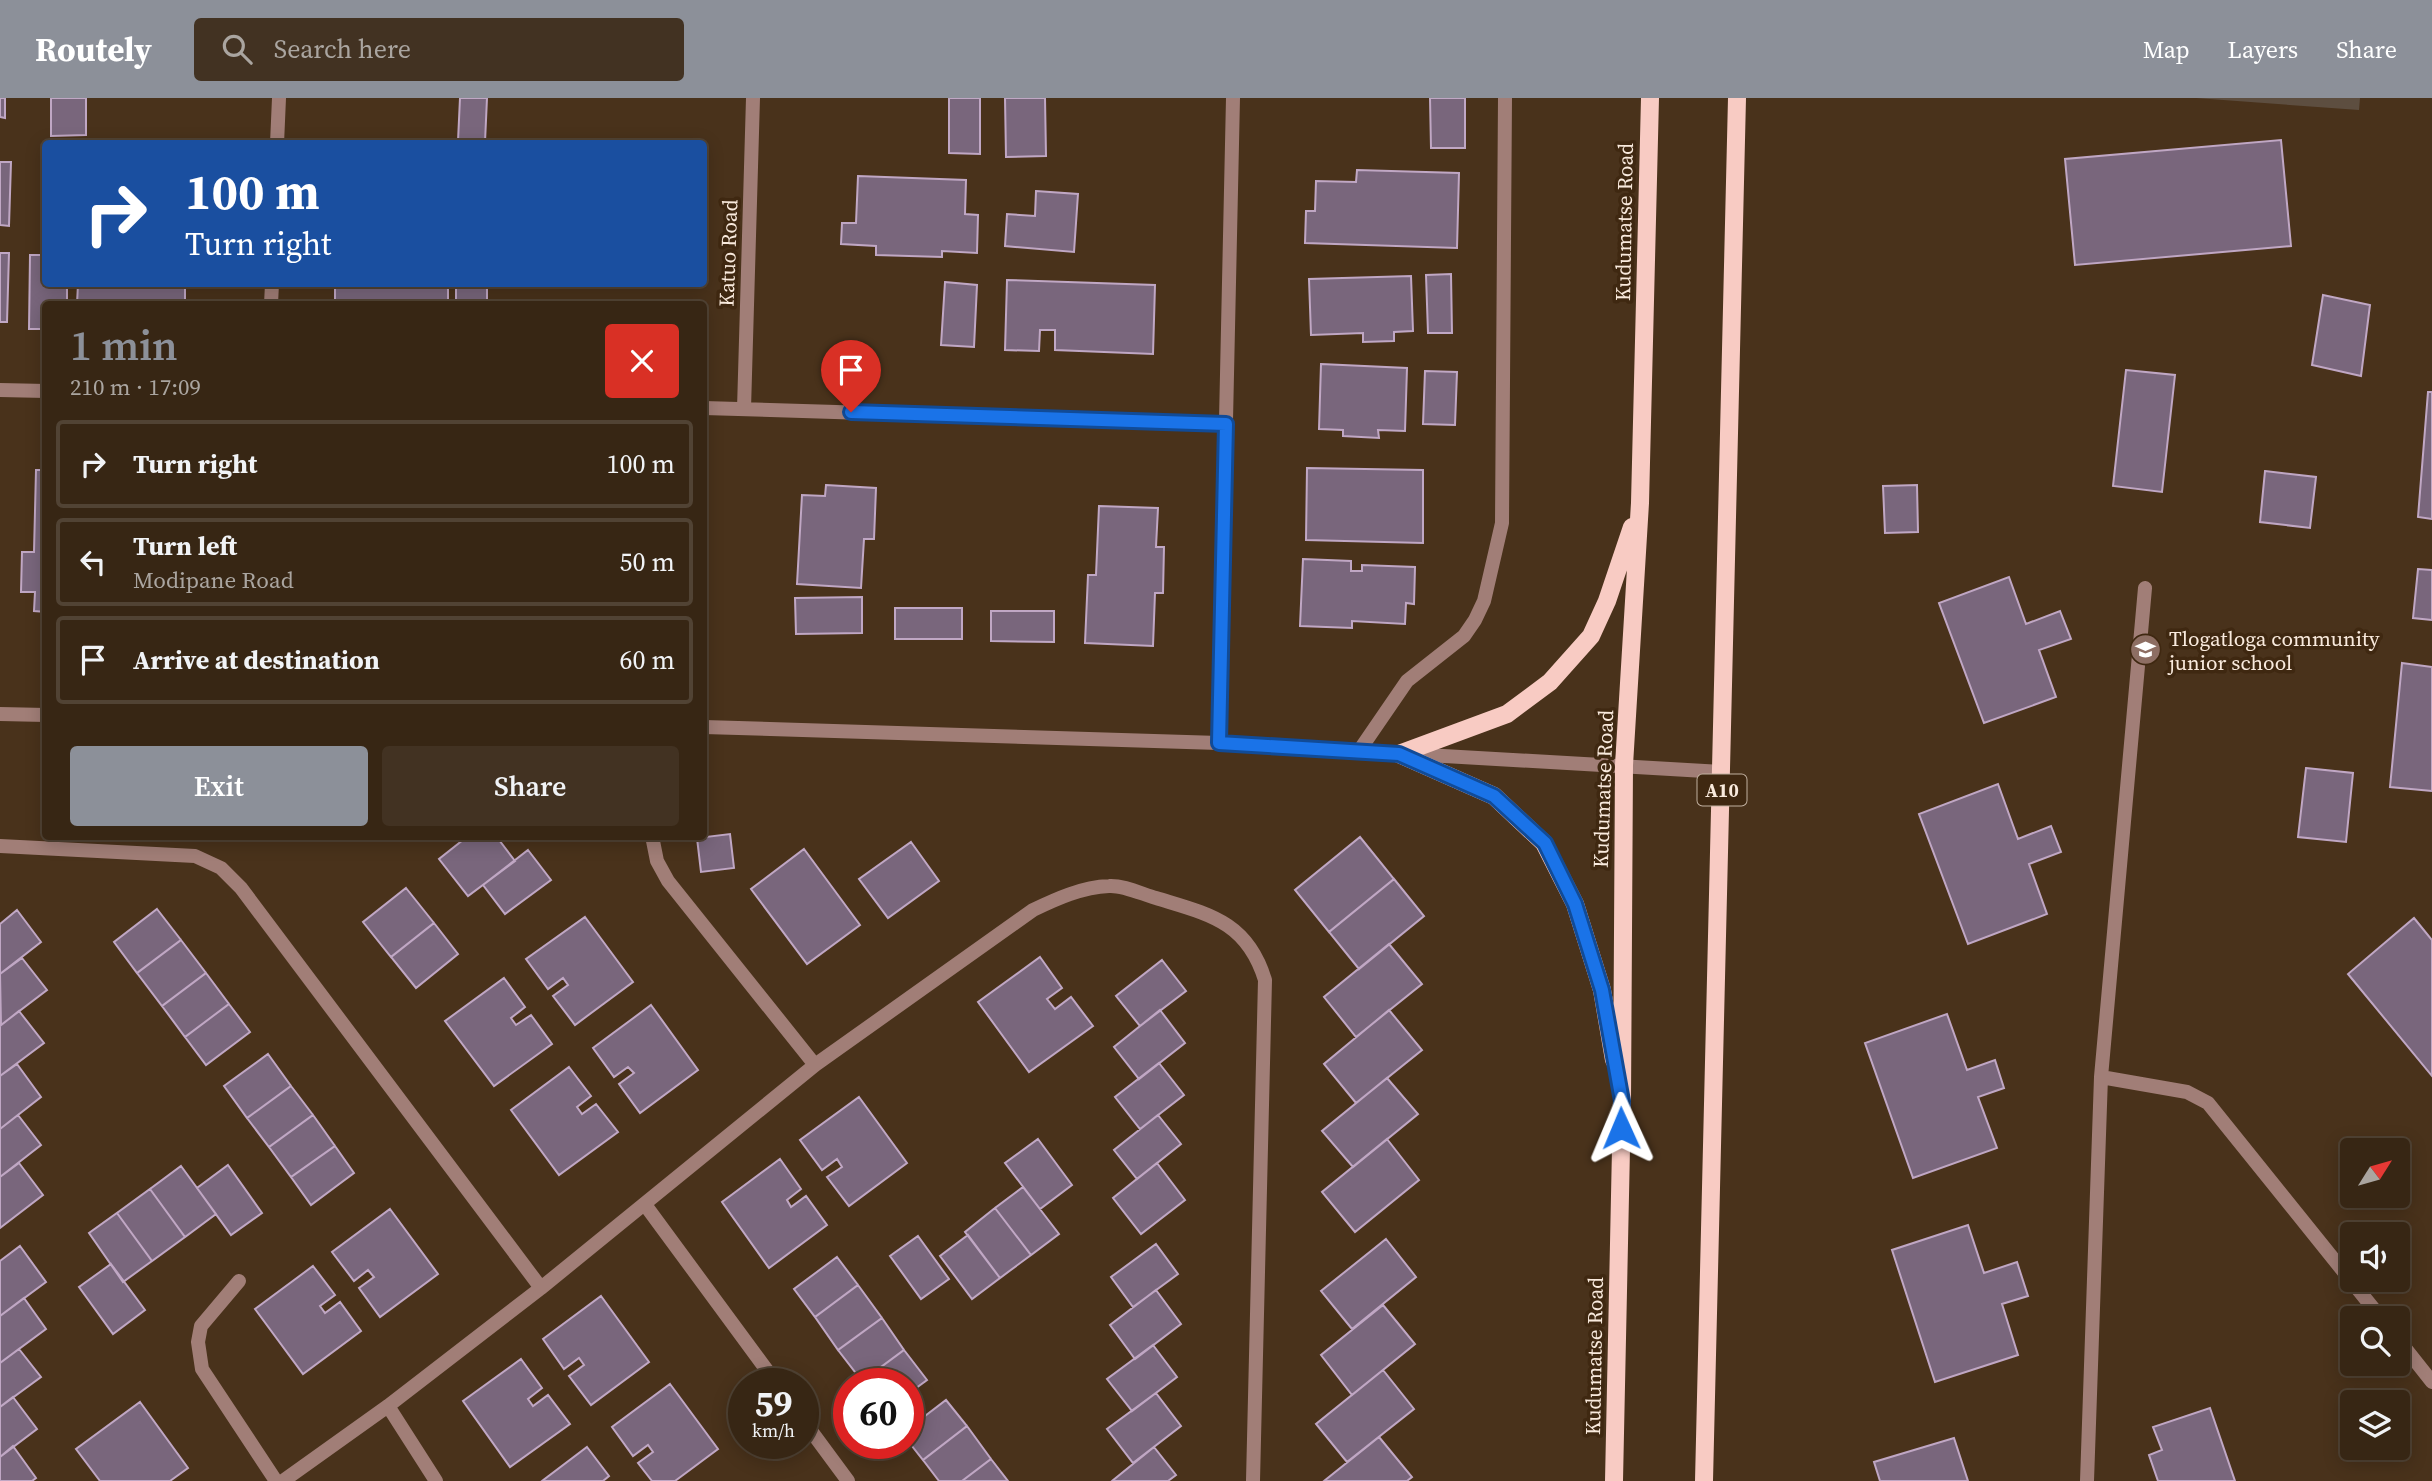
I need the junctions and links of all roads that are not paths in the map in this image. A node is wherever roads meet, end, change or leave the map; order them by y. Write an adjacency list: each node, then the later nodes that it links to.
1 (279, 98): 7 (street)
2 (753, 98): 11 (street, Katuo Road)
3 (1233, 98): 12 (street)
4 (1506, 98): 19 (street)
5 (1650, 98): 13 (main road, Kudumatse Road)
6 (1737, 98): 22 (main road, A10)
7 (277, 140)
8 (0, 390): 9 (street)
9 (42, 391)
10 (707, 408): 11 (street)
11 (744, 409): 12 (street)
12 (1226, 424): 18 (street)
13 (1640, 503): 20 (main road); 21 (main road, Kudumatse Road)
14 (2145, 588): 26 (street)
15 (0, 714): 16 (street)
16 (42, 715)
17 (707, 727): 18 (street)
18 (1219, 743): 19 (street)
19 (1359, 751): 20 (street)
20 (1399, 754): 21 (street); 27 (main road)
21 (1624, 765): 22 (street); 27 (main road, Kudumatse Road)
22 (1722, 772): 43 (main road, A10)
23 (653, 840): 25 (street)
24 (0, 846): 30 (street)
25 (816, 1065): 28 (street); 41 (street)
26 (2101, 1077): 31 (street); 44 (street)
27 (1622, 1101): 42 (main road, Kudumatse Road)
28 (646, 1206): 30 (street); 33 (street)
29 (239, 1281): 37 (street)
30 (541, 1288): 35 (street)
31 (2371, 1306)
32 (2410, 1354): 34 (street)
33 (765, 1368)
34 (2432, 1382)
35 (388, 1406): 38 (street); 39 (street)
36 (819, 1442): 40 (street)
37 (276, 1481)
38 (283, 1481)
39 (436, 1481)
40 (848, 1481)
41 (1253, 1481)
42 (1614, 1481)
43 (1704, 1481)
44 (2087, 1481)

